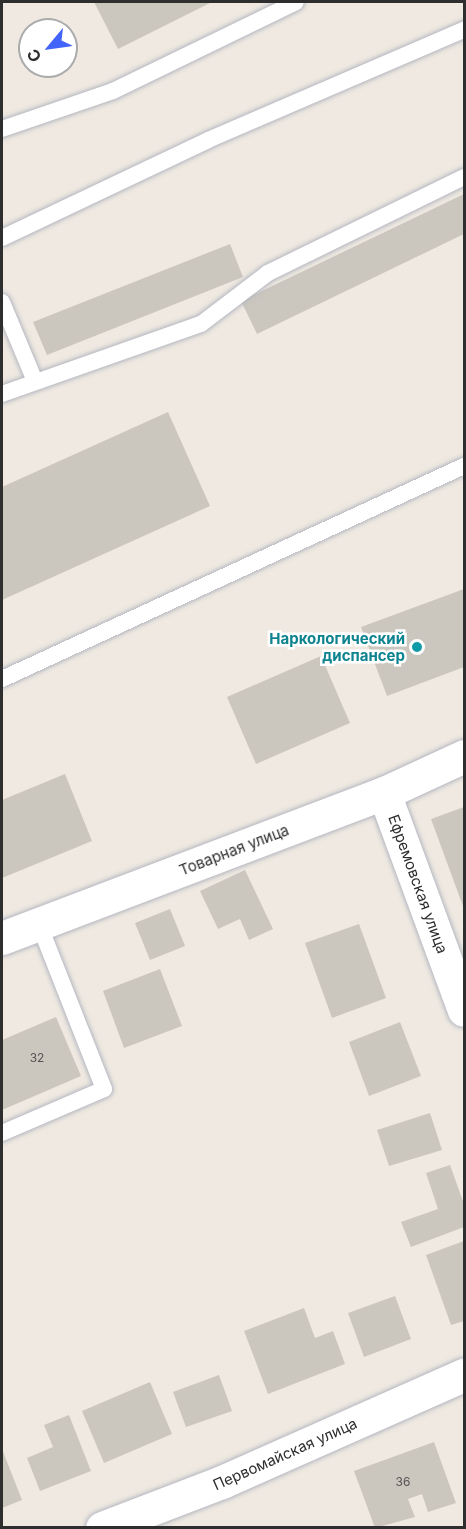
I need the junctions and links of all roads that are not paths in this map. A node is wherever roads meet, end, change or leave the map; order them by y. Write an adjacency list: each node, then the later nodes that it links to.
1 (296, 2): 3 (lane)
2 (465, 30): 5 (lane)
3 (2, 129)
4 (465, 177): 7 (lane)
5 (2, 238)
6 (2, 302): 7 (lane)
7 (34, 379): 8 (lane)
8 (2, 394)
9 (465, 466): 10 (lane)
10 (2, 679)
11 (465, 756): 12 (street, Товарная улица)
12 (384, 793): 13 (street, Товарная улица); 15 (street, Ефремовская улица)
13 (39, 924): 14 (street, Товарная улица); 16 (lane)
14 (2, 938)
15 (465, 1010)
16 (2, 1133)
17 (465, 1375): 18 (street, Первомайская улица)
18 (102, 1527)

